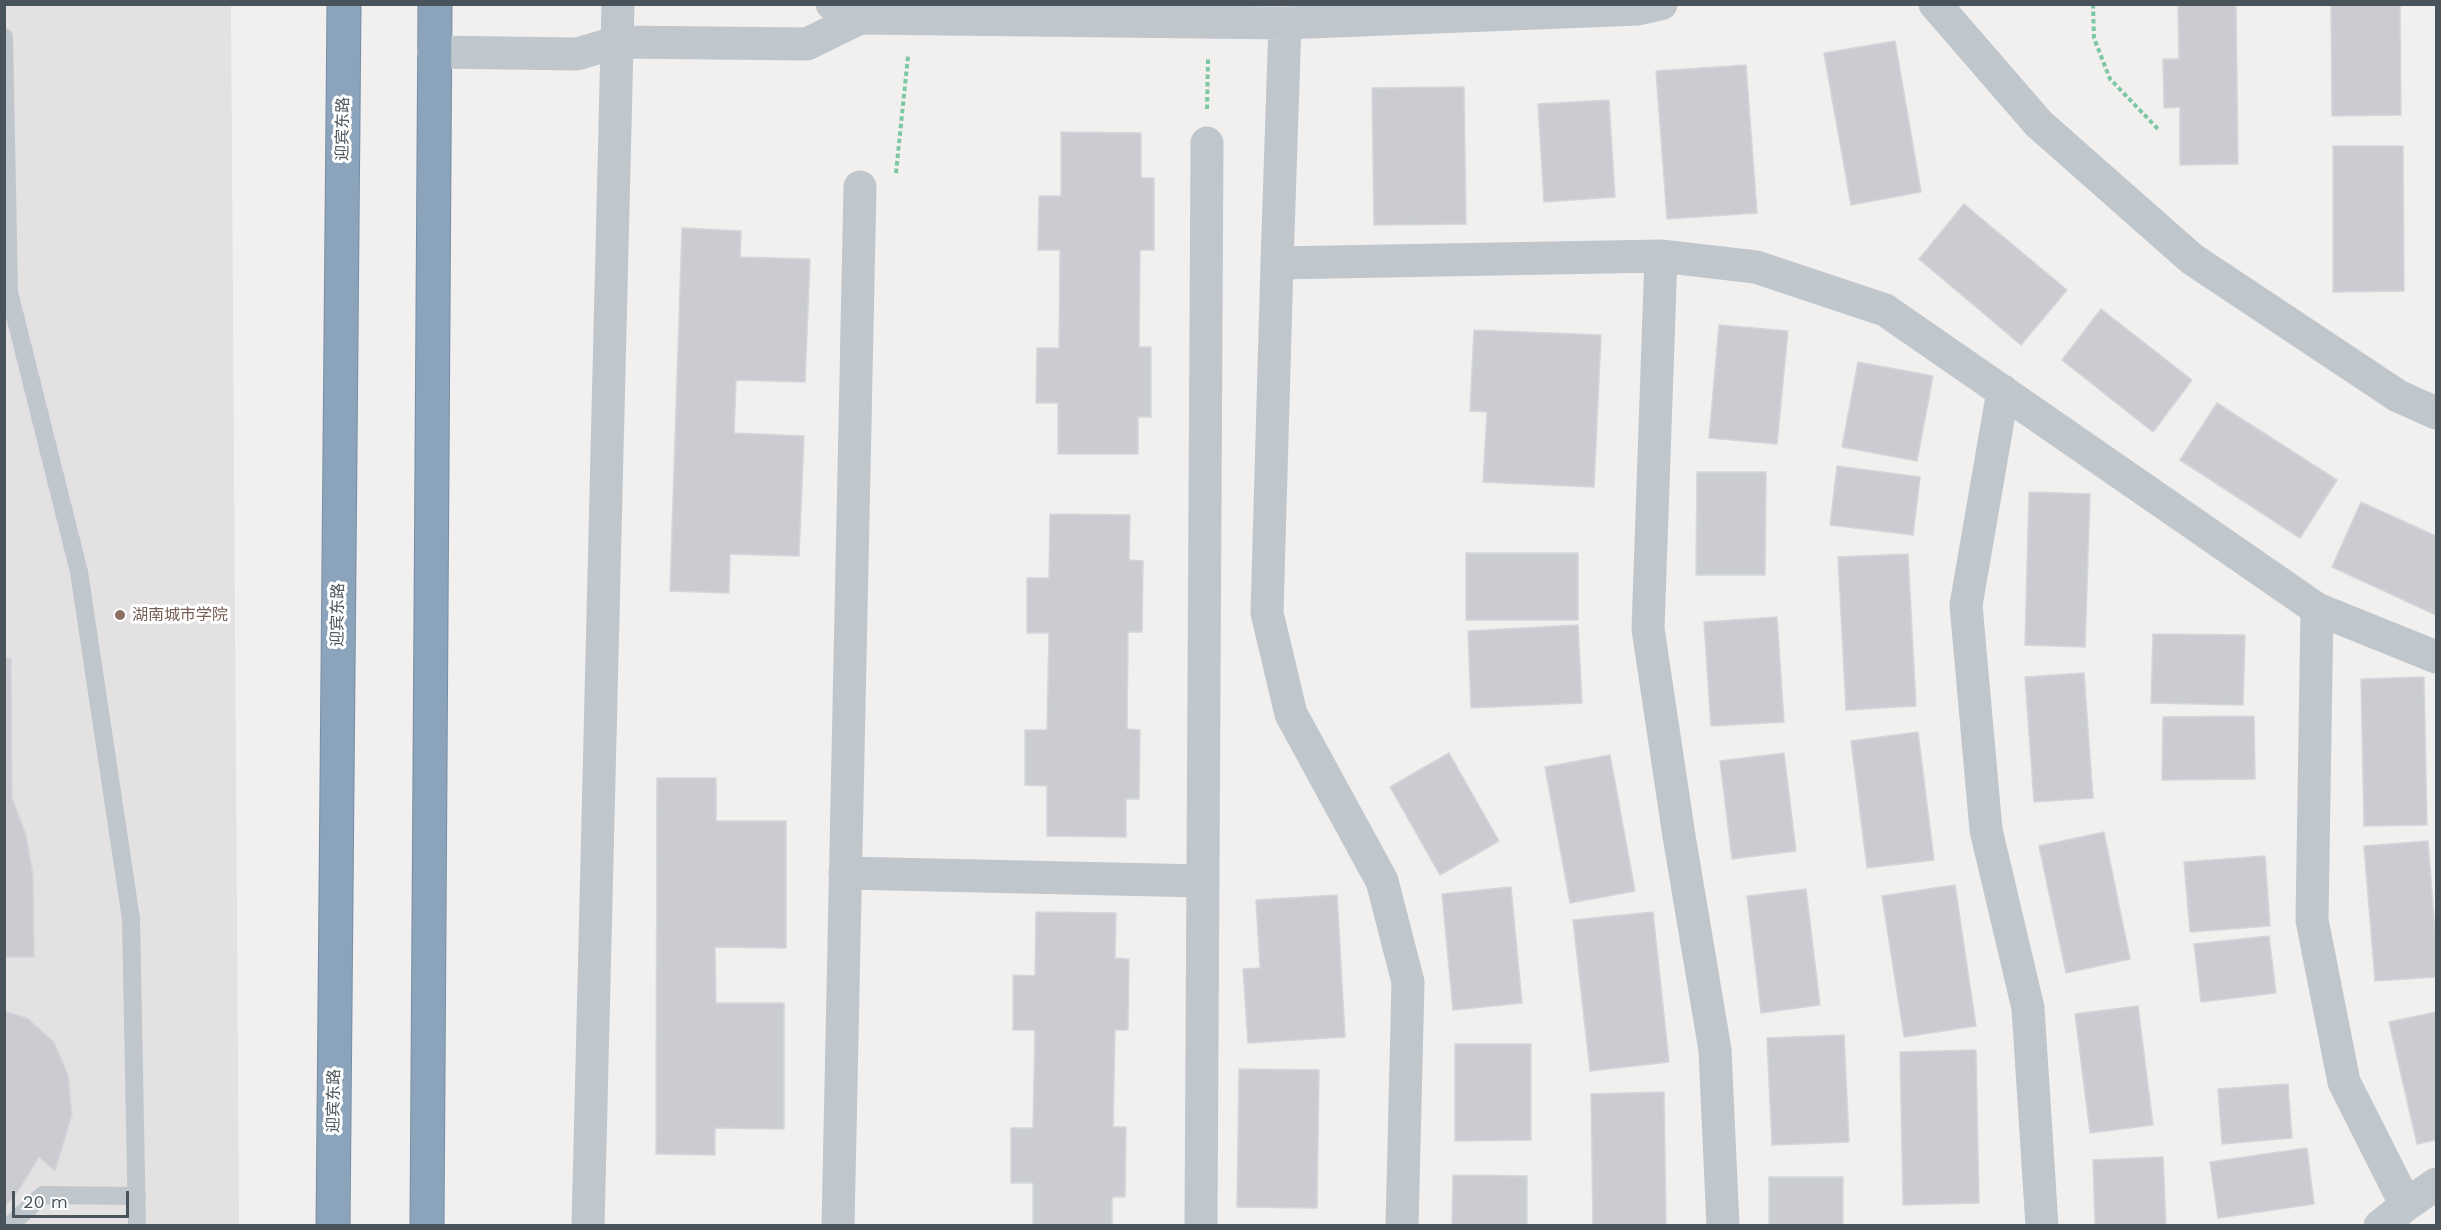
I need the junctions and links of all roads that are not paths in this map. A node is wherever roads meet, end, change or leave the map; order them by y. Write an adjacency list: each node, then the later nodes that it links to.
1 (344, 4): 29 (highway, 迎宾东路)
2 (435, 4): 12 (highway)
3 (618, 4): 11 (street)
4 (1661, 4): 7 (street)
5 (1935, 4): 19 (street)
6 (846, 11): 8 (street); 11 (street)
7 (1372, 12): 9 (street)
8 (1228, 16): 9 (street)
9 (1285, 23): 16 (street)
10 (4, 36): 17 (lane)
11 (618, 42): 12 (street); 31 (street)
12 (434, 52): 30 (highway)
13 (1207, 143): 23 (street)
14 (860, 187): 22 (street)
15 (1661, 256): 16 (street); 18 (street); 35 (street)
16 (1277, 263): 34 (street)
17 (7, 293): 25 (lane)
18 (2003, 391): 20 (street); 36 (street)
19 (2436, 413)
20 (2317, 609): 21 (street); 26 (street)
21 (2436, 657)
22 (845, 873): 23 (street); 32 (street)
23 (1203, 881): 33 (street)
24 (2436, 1184): 26 (street)
25 (137, 1196): 27 (lane); 28 (lane)
26 (2406, 1205): 37 (street)
27 (9, 1226)
28 (137, 1226)
29 (333, 1226)
30 (427, 1226)
31 (588, 1226)
32 (838, 1226)
33 (1201, 1226)
34 (1402, 1226)
35 (1723, 1226)
36 (2042, 1226)
37 (2380, 1226)

